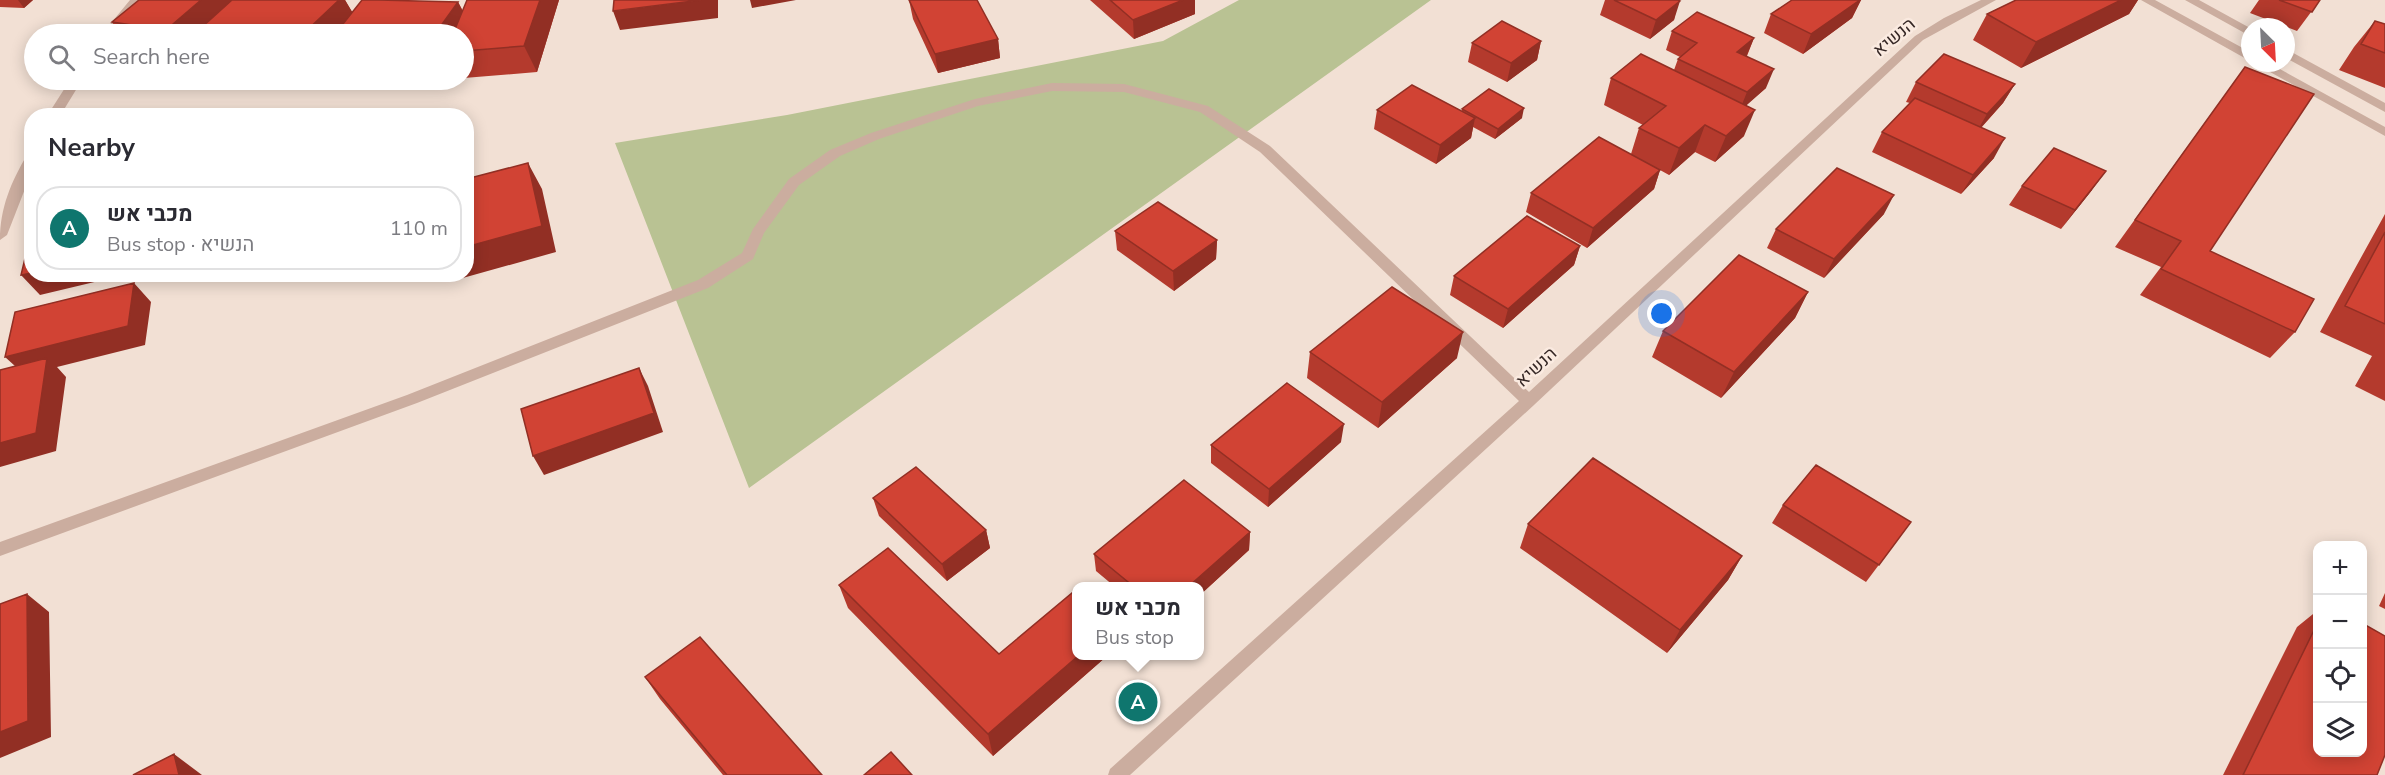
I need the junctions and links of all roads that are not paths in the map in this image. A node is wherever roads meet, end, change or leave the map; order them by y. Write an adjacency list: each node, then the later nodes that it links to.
1 (136, 0): 5 (street)
2 (1990, 0): 16 (street, הנשיא)
3 (2147, 0): 7 (street)
4 (2191, 0): 6 (street)
5 (116, 24)
6 (2241, 28)
7 (2241, 52)
8 (2295, 58): 12 (street)
9 (2276, 72): 13 (street)
10 (70, 90): 11 (street)
11 (58, 108)
12 (2385, 108)
13 (2385, 132)
14 (24, 173): 15 (street)
15 (0, 235)
16 (1529, 401): 17 (street); 18 (street, הנשיא)
17 (0, 549)
18 (1117, 775)

